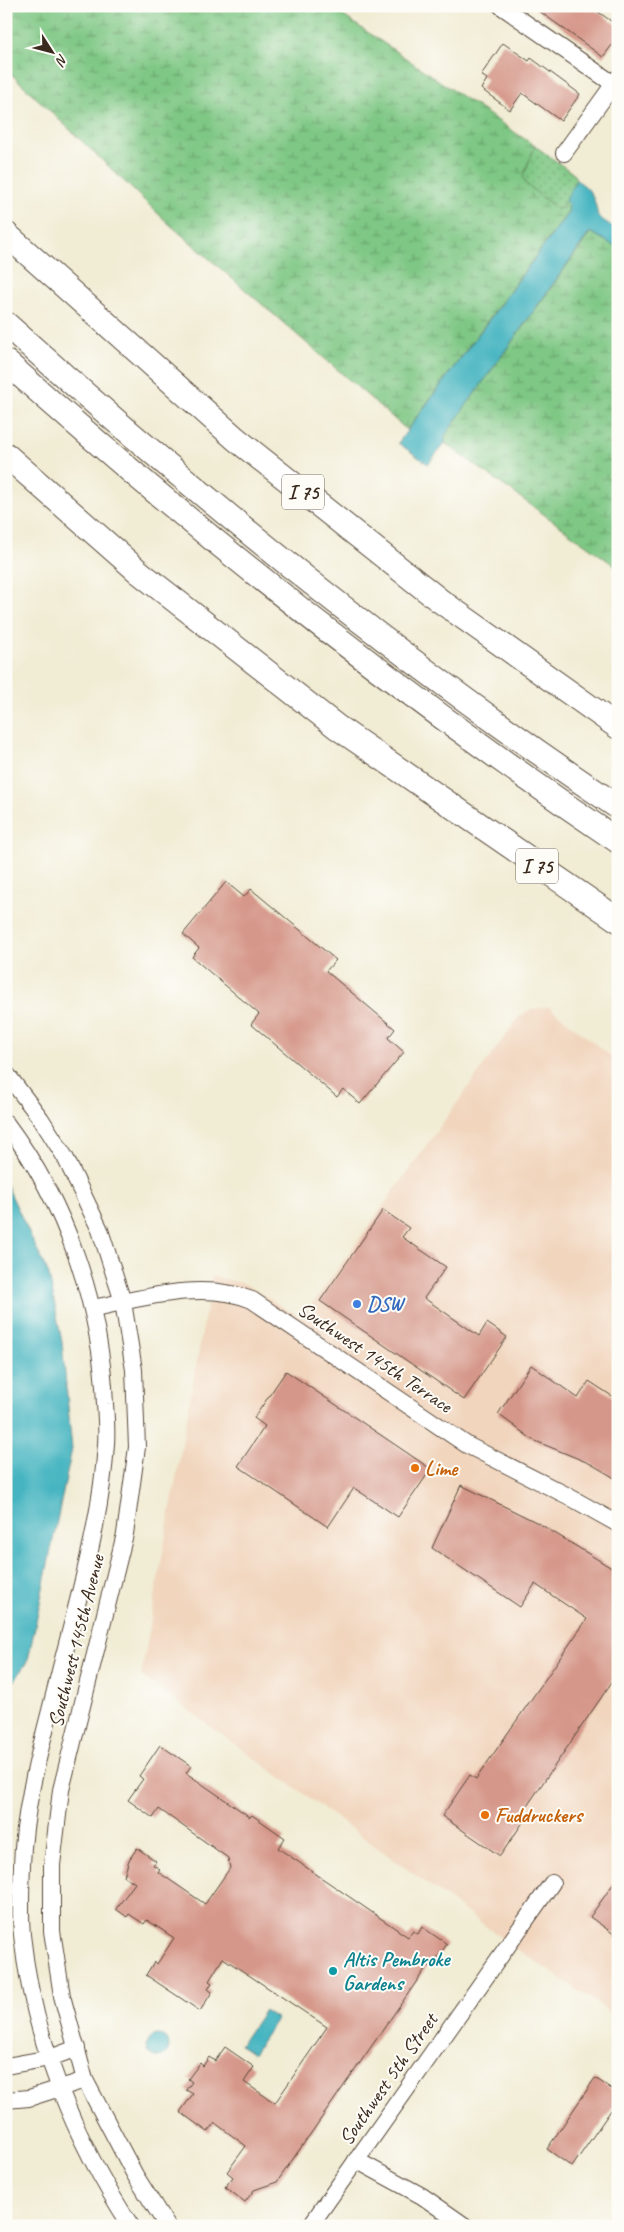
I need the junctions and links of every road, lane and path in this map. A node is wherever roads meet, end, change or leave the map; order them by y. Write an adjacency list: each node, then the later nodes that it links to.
1 (501, 6): 2 (street)
2 (616, 83): 3 (street)
3 (564, 153)
4 (6, 234): 8 (highway, I 75)
5 (6, 324): 9 (highway)
6 (6, 362): 10 (highway)
7 (6, 455): 11 (highway, I 75)
8 (618, 727)
9 (618, 807)
10 (618, 841)
11 (618, 920)
12 (6, 1073): 14 (street, Southwest 145th Avenue)
13 (6, 1123): 15 (street, Southwest 145th Avenue)
14 (123, 1302): 15 (street, Southwest 145th Terrace); 16 (street, Southwest 145th Terrace); 18 (street, Southwest 145th Avenue)
15 (94, 1308): 19 (street, Southwest 145th Avenue)
16 (618, 1524)
17 (552, 1883): 24 (street, Southwest 5th Street)
18 (77, 2048): 19 (street); 21 (street, Southwest 145th Avenue)
19 (50, 2058): 20 (street); 22 (street, Southwest 145th Avenue)
20 (6, 2066)
21 (86, 2080): 22 (street); 26 (street, Southwest 145th Avenue)
22 (59, 2089): 23 (street); 25 (street, Southwest 145th Avenue)
23 (6, 2100)
24 (356, 2160): 27 (street, Southwest 5th Street); 28 (street)
25 (132, 2226)
26 (167, 2226)
27 (310, 2226)
28 (465, 2226)

